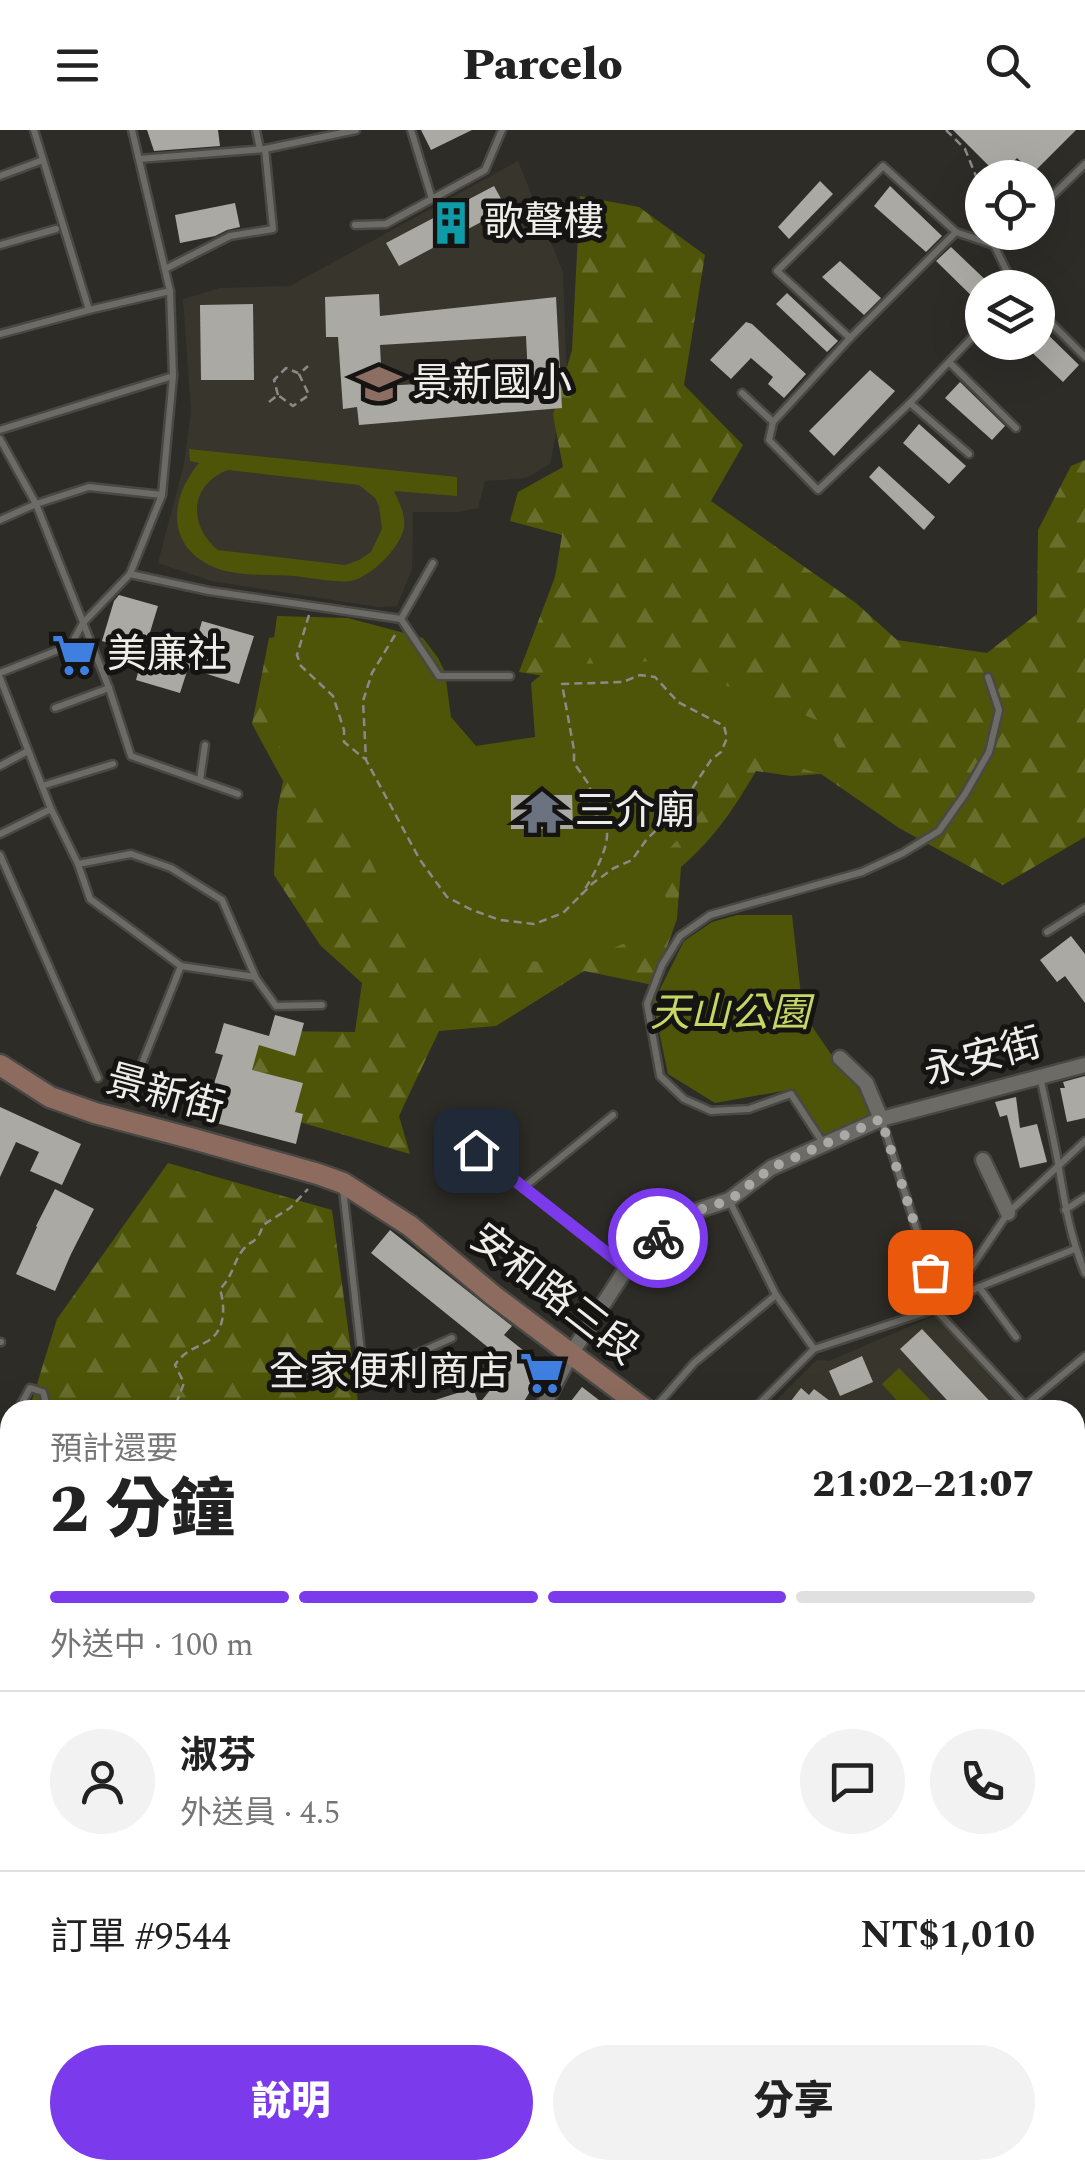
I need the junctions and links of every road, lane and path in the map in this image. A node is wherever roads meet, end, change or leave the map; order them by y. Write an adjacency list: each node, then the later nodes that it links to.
1 (34, 130): 11 (lane)
2 (132, 130): 10 (lane)
3 (256, 130): 9 (lane)
4 (356, 130): 8 (lane)
5 (411, 130): 16 (lane)
6 (502, 130): 16 (lane)
7 (946, 130): 12 (path)
8 (331, 133): 9 (lane)
9 (262, 149): 10 (lane); 22 (lane)
10 (140, 159): 22 (lane)
11 (43, 160): 14 (lane); 24 (lane)
12 (969, 160)
13 (1085, 164): 15 (lane)
14 (0, 176)
15 (1055, 193)
16 (432, 200): 17 (lane)
17 (355, 225)
18 (56, 229): 21 (lane)
19 (956, 232): 20 (lane); 27 (lane); 27 (lane)
20 (965, 235)
21 (0, 245)
22 (165, 269): 23 (lane)
23 (170, 292): 24 (lane); 33 (lane)
24 (88, 310): 26 (lane)
25 (1055, 327): 29 (lane)
26 (0, 334)
27 (850, 338): 38 (lane)
28 (965, 346): 30 (lane)
29 (1085, 357)
30 (950, 363): 37 (lane); 39 (lane)
31 (308, 366): 32 (path)
32 (299, 374): 35 (path); 35 (path)
33 (173, 376): 40 (lane); 43 (lane)
34 (742, 393): 38 (lane)
35 (278, 395): 36 (path)
36 (269, 402)
37 (910, 403): 38 (lane); 42 (lane)
38 (773, 422)
39 (1016, 428)
40 (0, 430)
41 (0, 439): 44 (lane)
42 (969, 454)
43 (162, 495): 44 (lane); 47 (lane)
44 (36, 504): 45 (lane); 50 (lane)
45 (0, 520)
46 (432, 562): 49 (lane)
47 (130, 574): 48 (lane); 50 (lane)
48 (310, 606): 49 (lane); 58 (path)
49 (401, 620): 52 (lane); 58 (path)
50 (84, 623): 51 (lane); 54 (lane)
51 (0, 675): 57 (lane)
52 (510, 676)
53 (988, 678): 83 (lane)
54 (109, 688): 55 (lane); 61 (lane)
55 (55, 708)
56 (205, 745): 61 (lane)
57 (28, 750): 60 (lane); 62 (lane)
58 (366, 760): 68 (path)
59 (113, 764): 62 (lane)
60 (0, 766)
61 (200, 780): 63 (lane)
62 (42, 786): 64 (lane)
63 (238, 794)
64 (51, 809): 65 (lane); 67 (lane)
65 (0, 834)
66 (0, 854): 78 (lane)
67 (78, 864): 71 (lane); 72 (lane)
68 (581, 895): 68 (path)
69 (1085, 908): 70 (lane)
70 (1047, 932)
71 (182, 966): 72 (lane); 79 (lane)
72 (255, 977): 73 (lane)
73 (322, 1004)
74 (840, 1058): 81 (street)
75 (1085, 1065): 77 (street, 永安街)
76 (0, 1066): 87 (main road, 景新街)
77 (1039, 1075): 81 (street, 永安街); 86 (lane)
78 (98, 1078)
79 (133, 1086)
80 (613, 1115): 89 (lane)
81 (881, 1119): 83 (street, 永安街); 99 (lane)
82 (1085, 1141): 86 (lane)
83 (824, 1144): 91 (street, 永安街)
84 (476, 1150): 89 (lane)
85 (984, 1160): 93 (street)
86 (1058, 1164): 92 (lane); 93 (lane)
87 (318, 1174): 88 (main road, 安和路三段); 108 (path)
88 (343, 1183): 102 (lane); 104 (main road, 安和路三段)
89 (524, 1188): 95 (lane)
90 (1085, 1197): 92 (lane)
91 (730, 1200): 95 (street, 永安街); 98 (lane)
92 (1065, 1210): 94 (lane)
93 (1008, 1213): 99 (lane)
94 (1075, 1249): 96 (lane); 97 (lane)
95 (626, 1268): 104 (street, 永安街)
96 (1085, 1272)
97 (979, 1288): 99 (lane); 101 (lane)
98 (776, 1295): 103 (lane); 111 (lane)
99 (946, 1304): 100 (lane)
100 (935, 1309): 103 (lane); 113 (lane)
101 (1016, 1337)
102 (452, 1338)
103 (814, 1348): 112 (lane)
104 (571, 1354): 109 (street, 永安街); 110 (main road, 安和路三段)
105 (1085, 1356): 114 (lane)
106 (23, 1400): 107 (lane)
107 (45, 1400)
108 (178, 1400)
109 (546, 1400)
110 (635, 1400)
111 (659, 1400)
112 (763, 1400)
113 (1020, 1400)
114 (1036, 1400)

